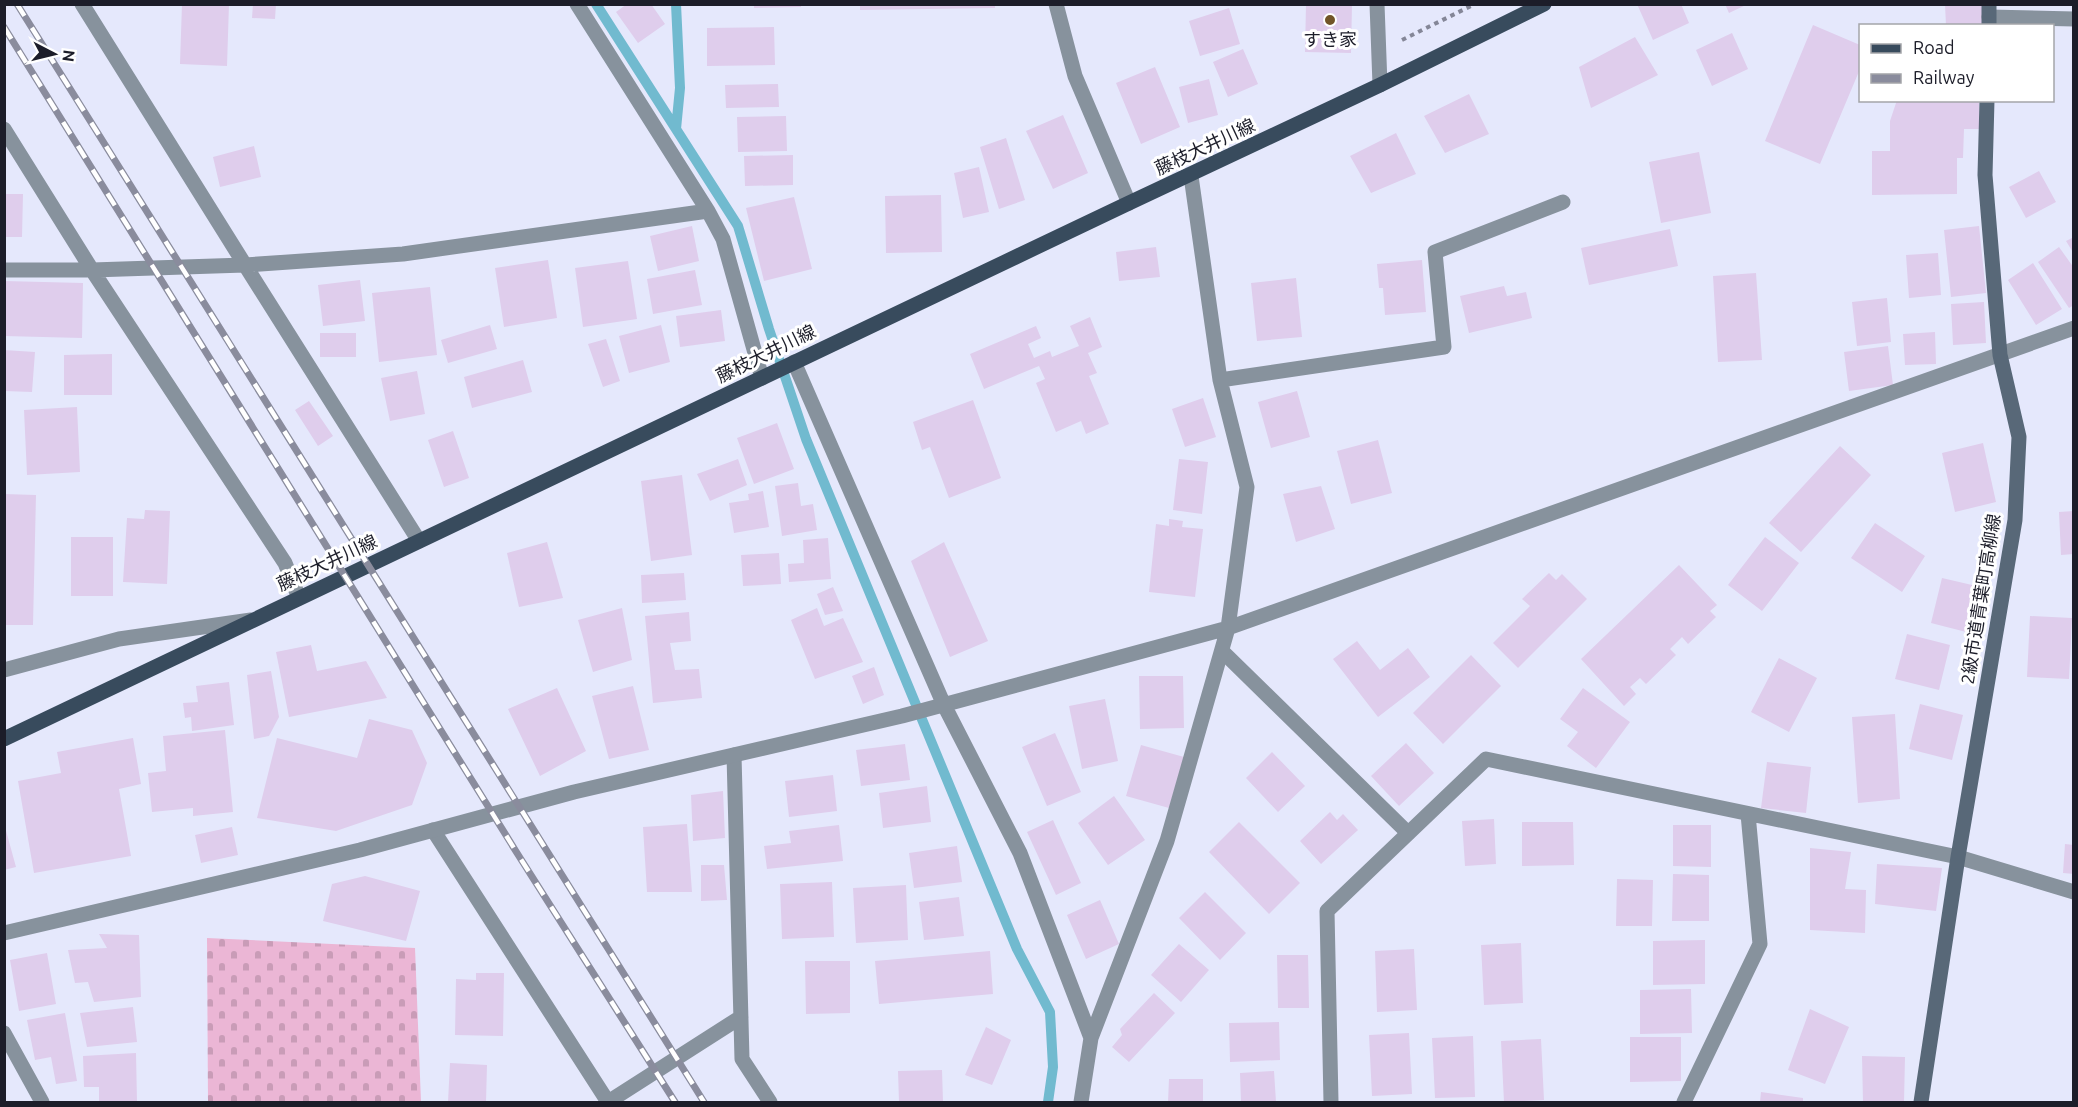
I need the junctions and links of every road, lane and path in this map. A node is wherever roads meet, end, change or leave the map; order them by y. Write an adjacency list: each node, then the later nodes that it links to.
1 (81, 4): 17 (street)
2 (577, 4): 16 (street)
3 (1056, 4): 15 (street)
4 (1377, 4): 9 (street)
5 (1475, 4): 9 (path)
6 (1544, 4): 10 (main road, 藤枝大井川線)
7 (1989, 16): 8 (street)
8 (2073, 19)
9 (1377, 52): 10 (street)
10 (1380, 85): 13 (main road, 藤枝大井川線)
11 (1987, 102): 21 (street, 2級市道青葉町高柳線)
12 (4, 129): 19 (street)
13 (1191, 176): 15 (main road, 藤枝大井川線); 24 (street)
14 (1563, 202): 24 (street)
15 (1129, 203): 22 (main road, 藤枝大井川線)
16 (708, 211): 17 (street); 23 (street)
17 (245, 265): 19 (street); 25 (street)
18 (4, 270): 19 (street)
19 (92, 270): 26 (street)
20 (2073, 328): 21 (street)
21 (2000, 355): 28 (street); 37 (street, 2級市道青葉町高柳線)
22 (794, 362): 23 (main road, 藤枝大井川線); 31 (street)
23 (762, 378): 25 (main road, 藤枝大井川線)
24 (1220, 380): 28 (street)
25 (419, 541): 26 (main road, 藤枝大井川線)
26 (298, 598): 27 (main road, 藤枝大井川線)
27 (253, 620): 30 (street); 32 (main road, 藤枝大井川線)
28 (1228, 628): 29 (street); 31 (street)
29 (1222, 651): 36 (street); 42 (street)
30 (4, 670)
31 (944, 705): 33 (street); 42 (street)
32 (4, 739)
33 (734, 755): 35 (street); 40 (street)
34 (1748, 814): 36 (street); 37 (street); 47 (street)
35 (433, 830): 39 (street); 40 (street)
36 (1408, 833): 46 (street)
37 (1958, 857): 38 (street); 48 (street, 2級市道青葉町高柳線)
38 (2073, 892)
39 (4, 933)
40 (741, 1017): 44 (street)
41 (4, 1033): 43 (street)
42 (1091, 1038): 45 (street)
43 (42, 1102)
44 (770, 1102)
45 (1081, 1102)
46 (1331, 1102)
47 (1684, 1102)
48 (1921, 1102)

